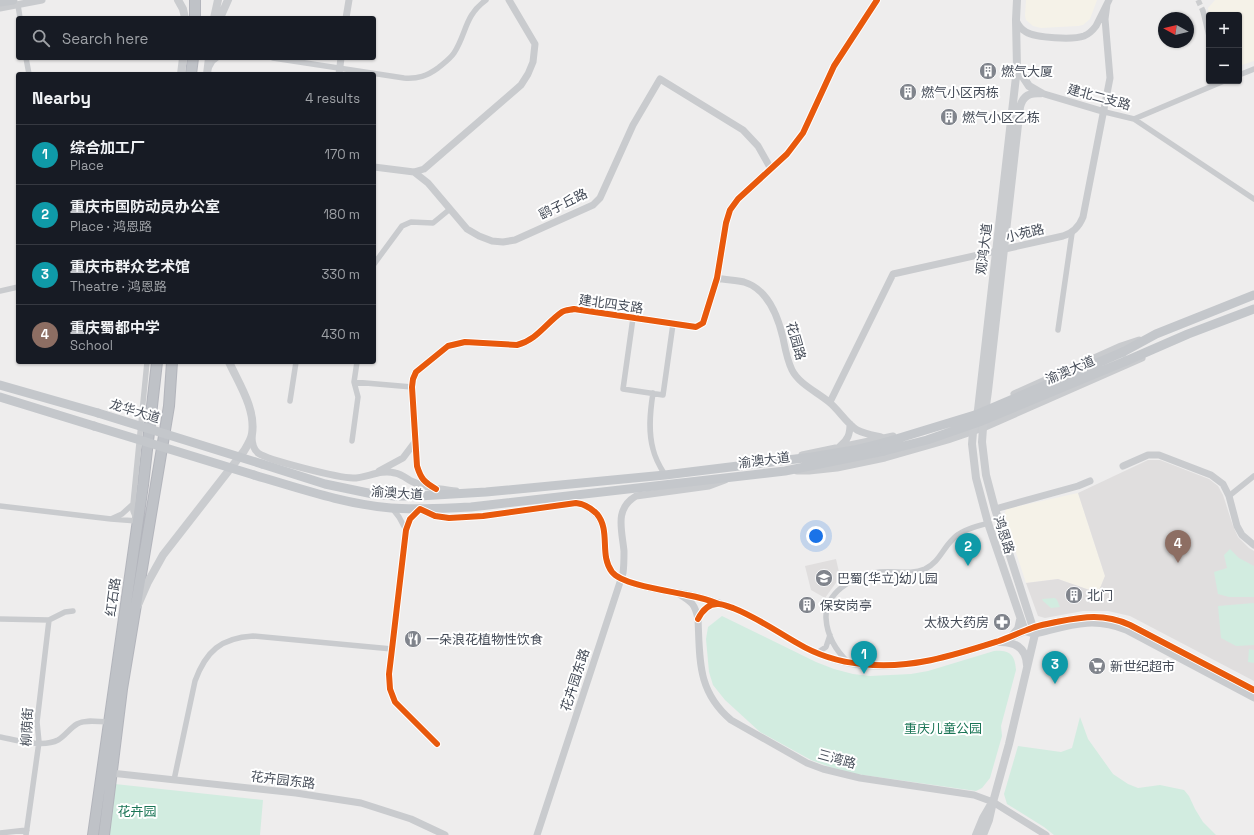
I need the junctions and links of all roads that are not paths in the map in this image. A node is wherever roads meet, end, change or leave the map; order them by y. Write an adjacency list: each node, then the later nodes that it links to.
1 (42, 0): 14 (street)
2 (178, 0): 18 (main road)
3 (195, 0): 19 (highway)
4 (202, 0): 20 (highway)
5 (218, 0): 21 (main road)
6 (229, 0): 22 (main road); 23 (street)
7 (349, 0): 24 (street)
8 (486, 0): 45 (street)
9 (508, 0): 50 (street)
10 (877, 0): 52 (street, 建北四支路)
11 (1017, 0): 25 (main road)
12 (0, 2): 14 (main road)
13 (1108, 2): 25 (street); 48 (street)
14 (16, 3): 15 (street); 17 (street)
15 (0, 8)
16 (1203, 11): 26 (street)
17 (19, 16)
18 (185, 16)
19 (195, 16)
20 (202, 16)
21 (214, 16)
22 (221, 16)
23 (225, 16)
24 (346, 16)
25 (1016, 20): 35 (main road)
26 (1206, 24)
27 (26, 60): 38 (street)
28 (183, 60): 39 (main road)
29 (193, 60): 40 (highway)
30 (201, 60): 41 (highway)
31 (208, 60): 42 (main road)
32 (214, 60): 43 (street)
33 (283, 60): 37 (street)
34 (341, 60): 37 (street)
35 (1017, 68): 47 (main road, 建北二支路); 58 (main road, 观鸿大道)
36 (1254, 70): 44 (street)
37 (339, 71)
38 (29, 72)
39 (181, 72)
40 (191, 72)
41 (204, 72)
42 (204, 72)
43 (205, 72)
44 (1242, 74)
45 (376, 75)
46 (1217, 84): 49 (street)
47 (1042, 93): 48 (street, 建北二支路); 58 (main road, 观鸿大道)
48 (1105, 112): 49 (street, 建北二支路); 57 (street)
49 (1134, 119): 55 (street, 建北二支路)
50 (430, 164): 53 (street); 54 (street)
51 (376, 167): 53 (street)
52 (772, 169): 56 (street, 鹞子丘路); 60 (street, 建北四支路)
53 (414, 172): 54 (street, 鹞子丘路)
54 (428, 183): 56 (street, 鹞子丘路)
55 (1254, 199)
56 (450, 209): 59 (street)
57 (1072, 233): 58 (street, 小苑路); 69 (street)
58 (1000, 251): 85 (street, 小苑路); 86 (main road, 观鸿大道); 87 (main road, 观鸿大道)
59 (376, 261)
60 (717, 278): 68 (street, 建北四支路); 85 (street, 花园路)
61 (16, 287): 62 (street)
62 (0, 291)
63 (1254, 291): 65 (main road)
64 (1254, 295): 65 (main road, 渝澳大道)
65 (1235, 302): 70 (main road, 渝澳大道)
66 (1254, 309): 71 (main road, 渝澳大道)
67 (633, 318): 68 (street, 建北四支路); 81 (street, 建北四支路); 82 (street)
68 (673, 324): 82 (street)
69 (1058, 330)
70 (1156, 334): 72 (main road, 渝澳大道); 86 (street)
71 (1188, 334): 72 (main road, 渝澳大道); 90 (street)
72 (1124, 356): 96 (main road, 渝澳大道, bridge)
73 (147, 364): 111 (street)
74 (157, 364): 117 (highway, 红石路)
75 (172, 364): 125 (highway, 红石路)
76 (230, 364): 92 (main road)
77 (296, 364): 84 (street)
78 (357, 364): 79 (street)
79 (354, 382): 81 (street); 94 (street)
80 (0, 385): 99 (main road, 龙华大道, bridge)
81 (412, 387): 95 (street, 建北四支路)
82 (653, 393): 104 (street)
83 (0, 397): 103 (main road, 龙华大道, bridge)
84 (290, 401)
85 (830, 402): 89 (street, 花园路)
86 (987, 406): 87 (street); 90 (main road, 观鸿大道)
87 (978, 410): 88 (street); 91 (main road, 观鸿大道)
88 (943, 422): 93 (street); 96 (street)
89 (850, 424): 96 (street, 花园路); 97 (street)
90 (982, 428): 91 (street); 115 (main road, 鸿恩路)
91 (973, 432): 93 (street); 118 (main road, 鸿恩路)
92 (252, 436): 102 (street); 125 (main road, 红石路)
93 (948, 440): 101 (street)
94 (352, 441)
95 (415, 442): 102 (street); 108 (street, 建北四支路)
96 (884, 444): 97 (street); 98 (main road, 渝澳大道); 101 (main road, 渝澳大道)
97 (838, 448): 98 (street)
98 (784, 460): 104 (main road, 渝澳大道)
99 (262, 464): 109 (main road, 渝澳大道)
100 (1123, 466): 110 (street)
101 (784, 471): 105 (main road, 渝澳大道)
102 (376, 473): 108 (street)
103 (254, 475): 113 (main road, 渝澳大道)
104 (664, 475): 109 (main road, 渝澳大道)
105 (739, 476): 114 (main road, 渝澳大道); 121 (street, 花卉园东路)
106 (1254, 476): 110 (street)
107 (1090, 481): 115 (street)
108 (436, 489): 109 (street)
109 (470, 493)
110 (1229, 496): 120 (street)
111 (133, 504): 116 (street); 117 (street)
112 (0, 506): 116 (street)
113 (392, 508): 114 (main road, 渝澳大道); 119 (street)
114 (420, 509): 119 (street); 121 (street)
115 (995, 509): 130 (main road, 鸿恩路)
116 (111, 519): 117 (street)
117 (138, 520): 141 (highway, 红石路)
118 (988, 523): 126 (main road, 鸿恩路); 132 (street)
119 (406, 530): 135 (street)
120 (1254, 545)
121 (621, 578): 122 (street); 153 (street, 花卉园东路)
122 (679, 594): 123 (street); 128 (street)
123 (719, 604): 128 (street); 136 (street)
124 (73, 611): 129 (street)
125 (135, 613): 145 (highway, 红石路)
126 (1020, 617): 131 (main road, 鸿恩路); 133 (main road)
127 (0, 619): 129 (street)
128 (698, 619): 147 (street, 三湾路)
129 (49, 620): 143 (street, 柳荫街)
130 (1034, 630): 131 (main road); 138 (main road); 139 (street); 140 (street)
131 (1025, 631): 133 (street)
132 (830, 635): 136 (street); 137 (street)
133 (1011, 637): 134 (street)
134 (997, 642): 137 (street); 138 (main road)
135 (392, 649): 144 (street); 146 (street)
136 (817, 653): 137 (street)
137 (849, 663)
138 (1027, 672): 147 (main road)
139 (1254, 690)
140 (1254, 698)
141 (108, 722): 143 (street); 150 (highway, 红石路)
142 (0, 737): 143 (street)
143 (39, 742): 149 (street, 柳荫街)
144 (437, 744)
145 (111, 774): 146 (street, 花卉园东路); 151 (highway, 红石路)
146 (174, 780): 152 (street, 花卉园东路)
147 (993, 802): 154 (main road); 155 (main road); 156 (street, 三湾路)
148 (0, 833): 149 (street)
149 (26, 833)
150 (93, 835)
151 (104, 835)
152 (445, 835)
153 (537, 835)
154 (976, 835)
155 (983, 835)
156 (1046, 835)

